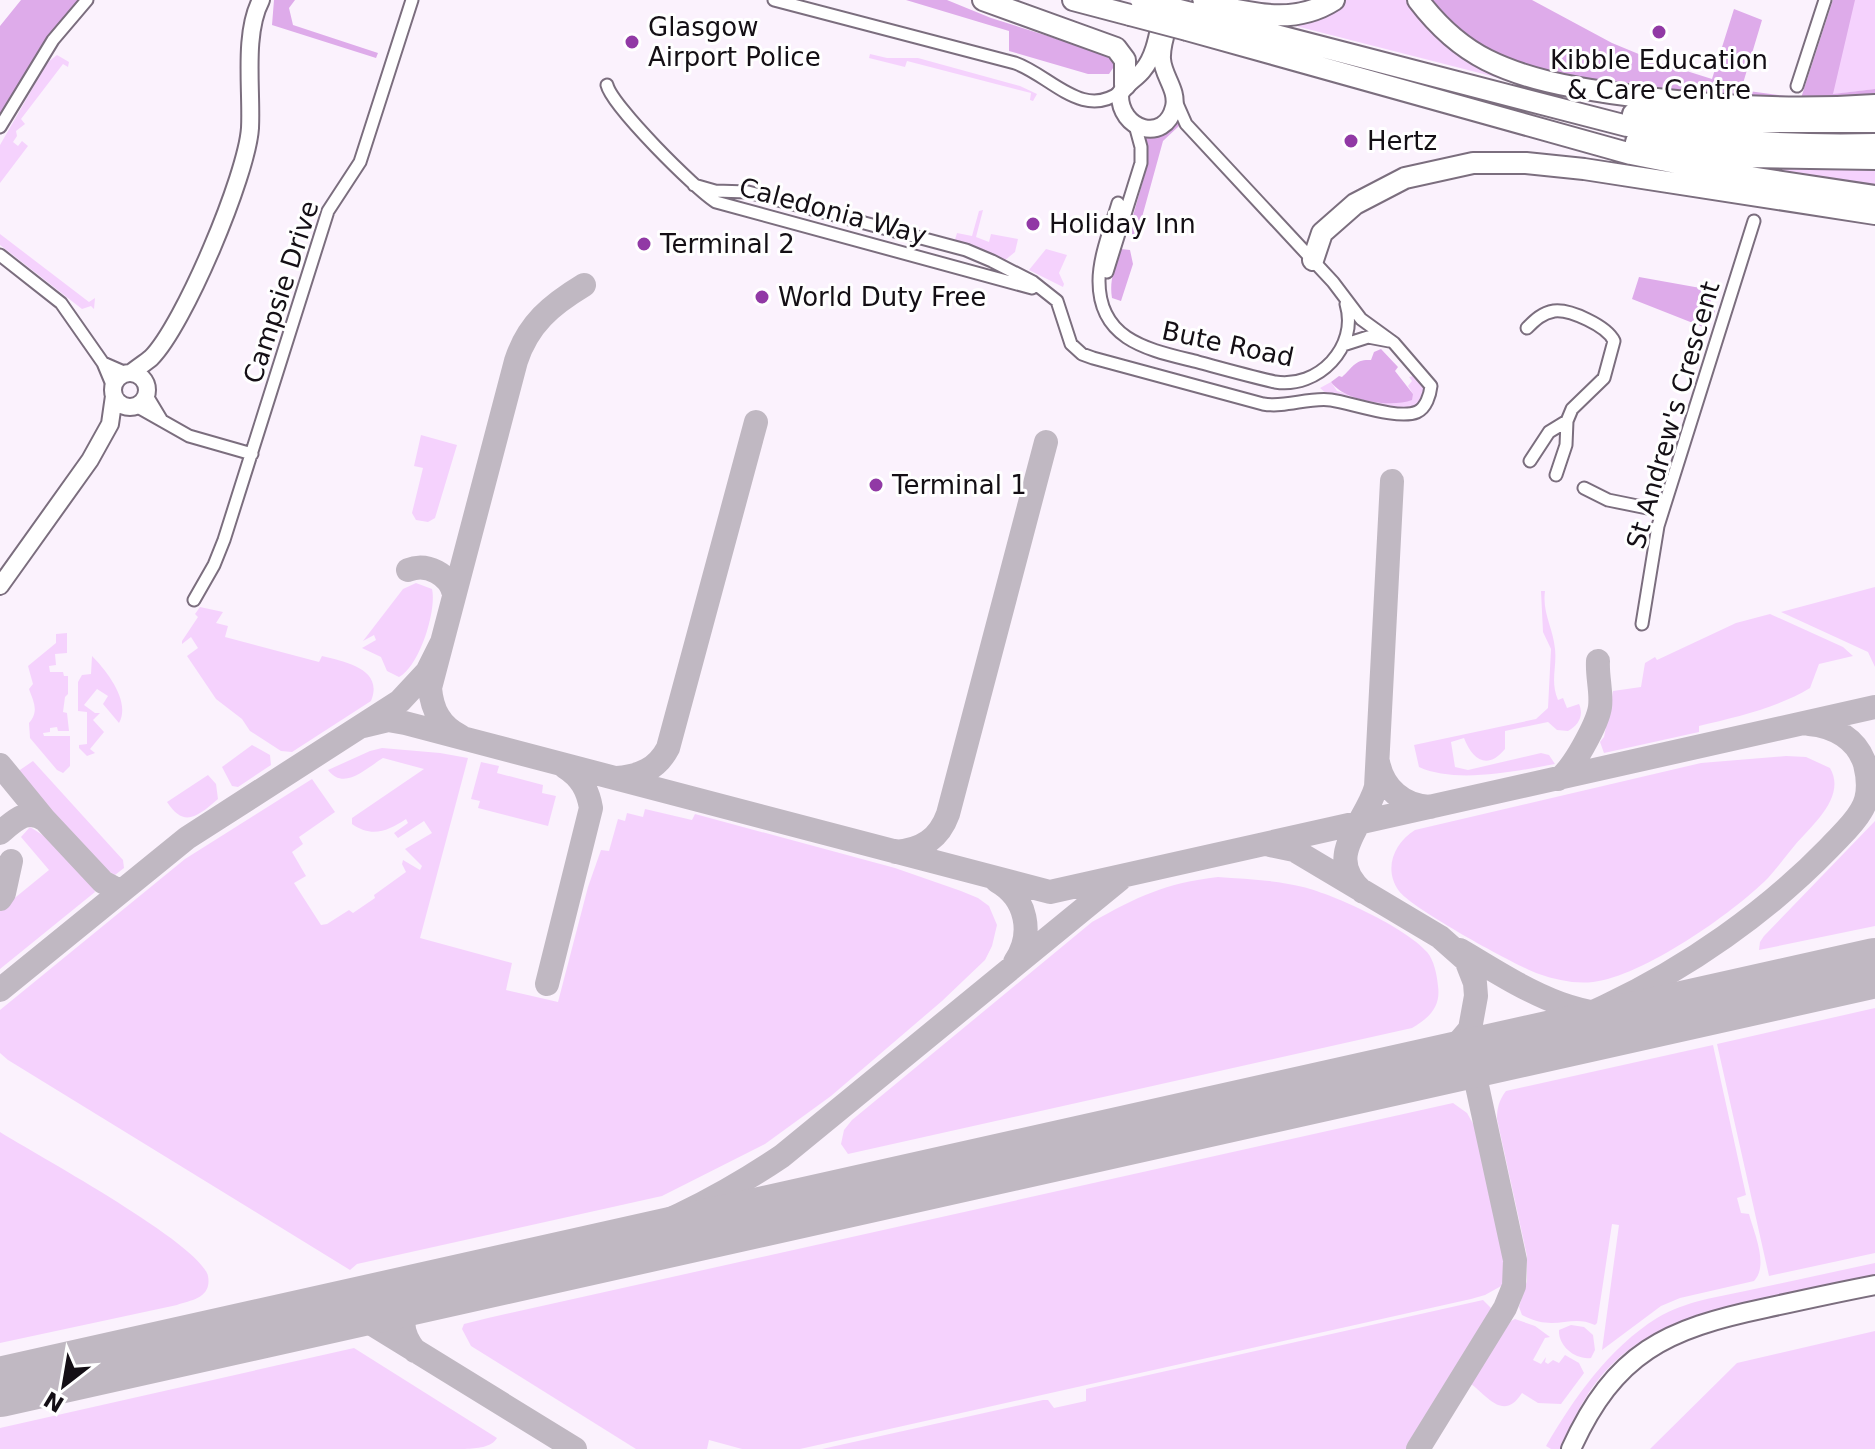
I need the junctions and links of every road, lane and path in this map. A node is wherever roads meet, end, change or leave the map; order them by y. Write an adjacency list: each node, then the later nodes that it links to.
1 (87, 0): 22 (street)
2 (261, 0): 39 (street)
3 (412, 0): 43 (street, Campsie Drive)
4 (774, 0): 17 (street)
5 (983, 0): 17 (highway)
6 (1073, 0): 11 (highway)
7 (1166, 0): 17 (street)
8 (1334, 0): 12 (highway)
9 (1418, 0): 19 (highway)
10 (1825, 0): 16 (street)
11 (1135, 8): 12 (highway, bridge)
12 (1186, 9): 13 (highway); 14 (highway); 18 (street)
13 (1339, 72): 24 (highway); 26 (highway)
14 (1456, 82): 20 (highway); 23 (highway)
15 (607, 85): 25 (street)
16 (1797, 86)
17 (1123, 88): 21 (street)
18 (1174, 94): 21 (street); 31 (street)
19 (1875, 105)
20 (1875, 122)
21 (1135, 125): 35 (street)
22 (0, 127)
23 (1875, 144)
24 (1875, 159)
25 (694, 185): 32 (street, Caledonia Way); 32 (street, Caledonia Way)
26 (1875, 196)
27 (1118, 203): 35 (street)
28 (1875, 214): 31 (highway)
29 (1754, 221): 47 (street, St Andrew's Crescent)
30 (0, 255): 38 (street)
31 (1313, 260): 33 (street)
32 (1051, 296): 36 (street, Caledonia Way)
33 (1344, 300): 36 (street); 37 (street)
34 (1527, 328): 41 (street)
35 (1140, 342): 37 (street, Bute Road)
36 (1394, 343): 37 (street)
37 (1343, 345)
38 (103, 363): 39 (street); 40 (street)
39 (136, 389): 40 (street); 40 (street); 42 (street); 43 (street)
40 (113, 392): 42 (street)
41 (1567, 421): 44 (street); 45 (street)
42 (110, 424): 48 (street)
43 (252, 454): 49 (street, Campsie Drive)
44 (1530, 461)
45 (1556, 475)
46 (1584, 488): 47 (street)
47 (1662, 511): 50 (street, St Andrew's Crescent)
48 (0, 586)
49 (194, 600)
50 (1642, 624)
51 (1875, 1285): 52 (main road)
52 (1571, 1449)

